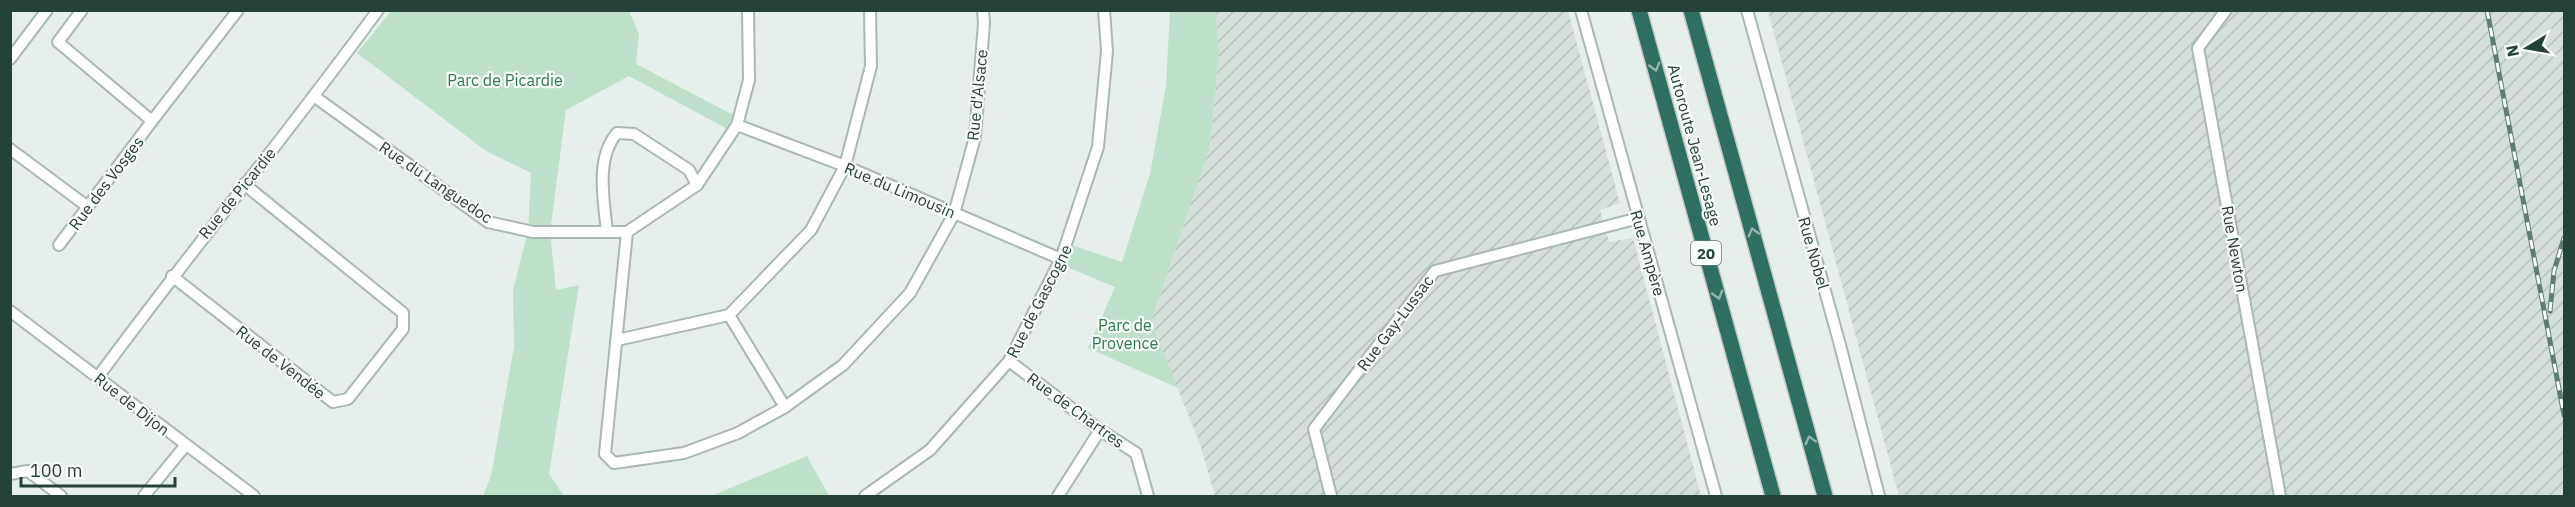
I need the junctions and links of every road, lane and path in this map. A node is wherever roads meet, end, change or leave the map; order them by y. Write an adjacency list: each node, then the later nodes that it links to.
1 (48, 10): 14 (street)
2 (82, 10): 16 (street, Rue des Vosges)
3 (238, 10): 16 (street, Rue des Vosges)
4 (378, 10): 15 (street, Rue de Picardie)
5 (748, 10): 17 (street)
6 (870, 10): 19 (street)
7 (983, 10): 23 (street, Rue d'Alsace)
8 (1104, 10): 28 (street, Rue de Gascogne)
9 (1581, 10): 24 (street, Rue Ampère)
10 (1639, 10): 47 (highway, Autoroute Jean-Lesage / 20, one-way to 47)
11 (1691, 10): 48 (highway, Autoroute Jean-Lesage, one-way to 11)
12 (1747, 10): 49 (street, Rue Nobel)
13 (2226, 10): 50 (street, Rue Newton)
14 (10, 59)
15 (315, 97): 20 (street, Rue de Picardie); 26 (street, Rue du Languedoc)
16 (152, 121): 22 (street, Rue des Vosges)
17 (737, 125): 19 (street, Rue du Limousin); 21 (street)
18 (10, 149): 22 (street)
19 (844, 166): 23 (street, Rue du Limousin); 31 (street)
20 (244, 184): 29 (street, Rue de Picardie); 29 (street, Rue de Vendée)
21 (698, 185): 25 (street); 26 (street)
22 (88, 207): 27 (street, Rue des Vosges)
23 (954, 214): 28 (street, Rue du Limousin); 35 (street, Rue d'Alsace)
24 (1639, 218): 45 (street, Rue Gay-Lussac); 46 (street, Rue Ampère)
25 (627, 231): 26 (street, Rue du Languedoc); 32 (street)
26 (607, 232)
27 (59, 245)
28 (1061, 259): 33 (street, Rue de Gascogne)
29 (172, 276): 34 (street, Rue de Picardie)
30 (10, 311): 34 (street, Rue de Dijon)
31 (729, 315): 32 (street); 35 (street)
32 (616, 340): 35 (street, Rue d'Alsace)
33 (1009, 361): 36 (street, Rue de Chartres); 42 (street, Rue de Gascogne)
34 (98, 377): 37 (street, Rue de Dijon)
35 (785, 407)
36 (1100, 430): 43 (street); 44 (street, Rue de Chartres)
37 (185, 446): 40 (street); 41 (street, Rue de Dijon)
38 (10, 474): 39 (street)
39 (61, 496)
40 (144, 496)
41 (254, 496)
42 (865, 496)
43 (1058, 496)
44 (1148, 496)
45 (1331, 496)
46 (1716, 496)
47 (1773, 496)
48 (1825, 496)
49 (1879, 496)
50 (2280, 496)

